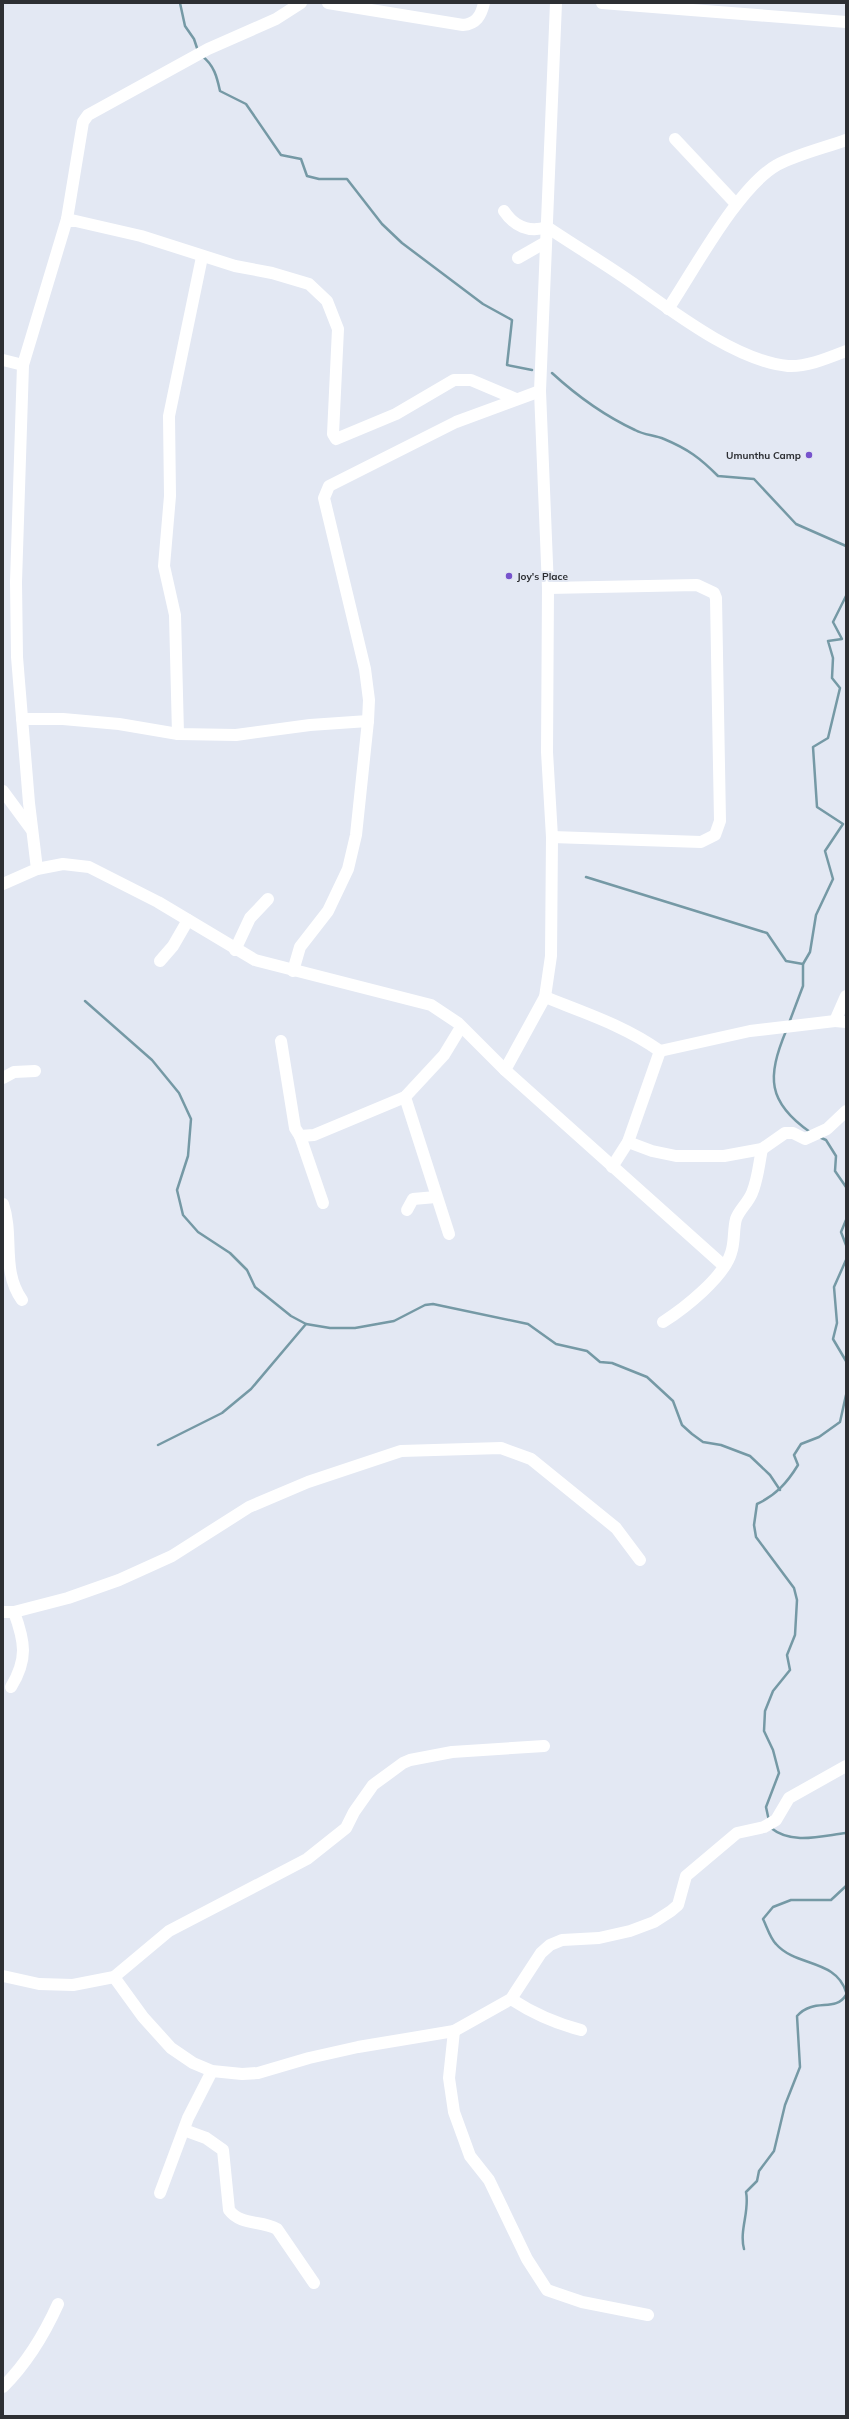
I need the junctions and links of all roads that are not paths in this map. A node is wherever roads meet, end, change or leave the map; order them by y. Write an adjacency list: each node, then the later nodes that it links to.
1 (301, 3): 11 (street)
2 (328, 3): 3 (street)
3 (484, 3)
4 (556, 3): 12 (street)
5 (602, 3): 6 (street)
6 (846, 22)
7 (675, 139): 9 (street)
8 (846, 140): 9 (street)
9 (736, 204): 16 (street)
10 (504, 211): 12 (street)
11 (67, 219): 14 (street); 19 (street)
12 (547, 228): 13 (street); 16 (street)
13 (546, 242): 15 (street); 20 (street)
14 (202, 257): 21 (street); 25 (street)
15 (518, 258)
16 (668, 308): 17 (street)
17 (846, 351)
18 (3, 360): 19 (street)
19 (23, 365): 23 (street)
20 (540, 391): 21 (street); 22 (street)
21 (516, 399): 24 (street)
22 (548, 588): 28 (street); 28 (street)
23 (22, 718): 25 (street); 27 (street)
24 (368, 721): 25 (street); 35 (street)
25 (178, 734)
26 (3, 791): 27 (street)
27 (32, 830): 29 (street)
28 (552, 837): 37 (street)
29 (38, 869): 30 (street); 32 (street)
30 (3, 884)
31 (268, 898): 33 (street)
32 (188, 920): 33 (street); 34 (street)
33 (235, 950): 35 (street)
34 (160, 961)
35 (293, 971): 39 (street)
36 (846, 996): 38 (street)
37 (545, 997): 41 (street); 42 (street)
38 (840, 1022): 41 (street)
39 (462, 1027): 42 (street); 45 (street)
40 (281, 1041): 47 (street)
41 (660, 1051): 48 (street)
42 (506, 1070): 50 (street)
43 (35, 1072): 44 (street)
44 (3, 1078)
45 (405, 1098): 47 (street); 51 (street)
46 (846, 1110): 49 (street)
47 (300, 1136): 52 (street)
48 (628, 1142): 49 (street); 50 (street)
49 (762, 1149): 56 (street)
50 (612, 1167): 56 (street)
51 (436, 1197): 54 (street); 55 (street)
52 (323, 1203)
53 (3, 1204): 57 (street)
54 (407, 1210)
55 (449, 1234)
56 (724, 1266): 58 (street)
57 (22, 1300)
58 (664, 1322)
59 (640, 1560): 60 (street)
60 (8, 1612): 61 (street)
61 (11, 1687)
62 (544, 1746): 65 (street)
63 (846, 1766): 66 (street)
64 (3, 1976): 65 (street)
65 (114, 1977): 69 (street)
66 (510, 1999): 67 (street); 68 (street)
67 (581, 2030)
68 (454, 2032): 69 (street); 74 (street)
69 (212, 2071): 70 (street)
70 (184, 2130): 71 (street); 72 (street)
71 (160, 2193)
72 (314, 2283)
73 (58, 2304): 75 (street)
74 (648, 2315)
75 (3, 2387)

